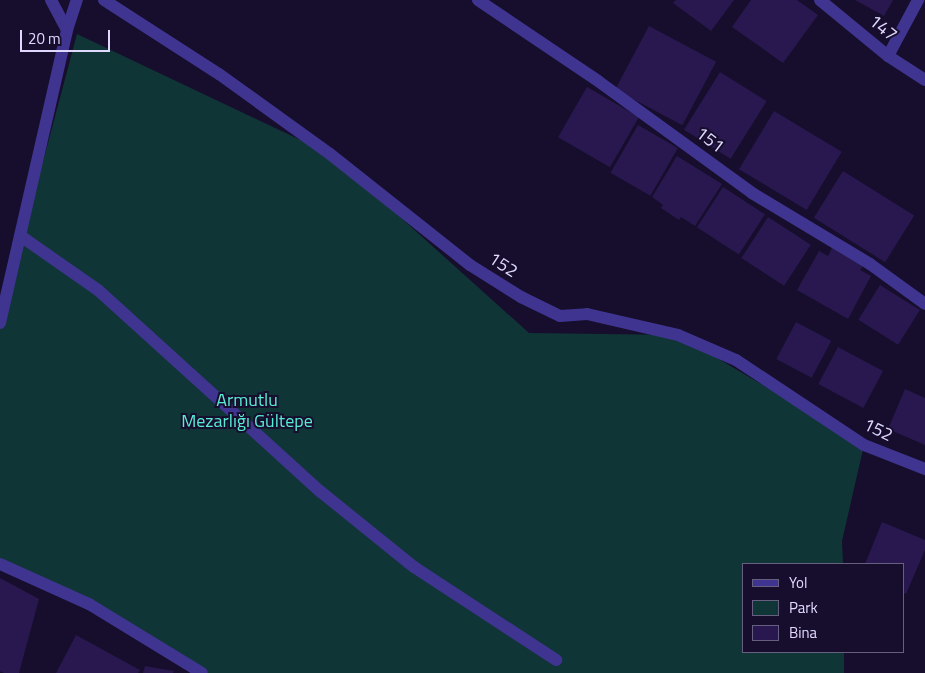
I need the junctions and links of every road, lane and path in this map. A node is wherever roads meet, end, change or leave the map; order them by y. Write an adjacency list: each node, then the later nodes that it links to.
1 (51, 0): 7 (street)
2 (77, 0): 7 (street)
3 (104, 0): 13 (street, 152)
4 (478, 0): 11 (street, 151)
5 (820, 0): 8 (street, 147)
6 (918, 0): 8 (street)
7 (67, 30): 10 (street)
8 (888, 56): 9 (street, 147)
9 (925, 80)
10 (22, 237): 12 (street); 15 (street)
11 (925, 304)
12 (0, 323)
13 (925, 469)
14 (0, 564): 16 (street)
15 (556, 660)
16 (202, 673)

